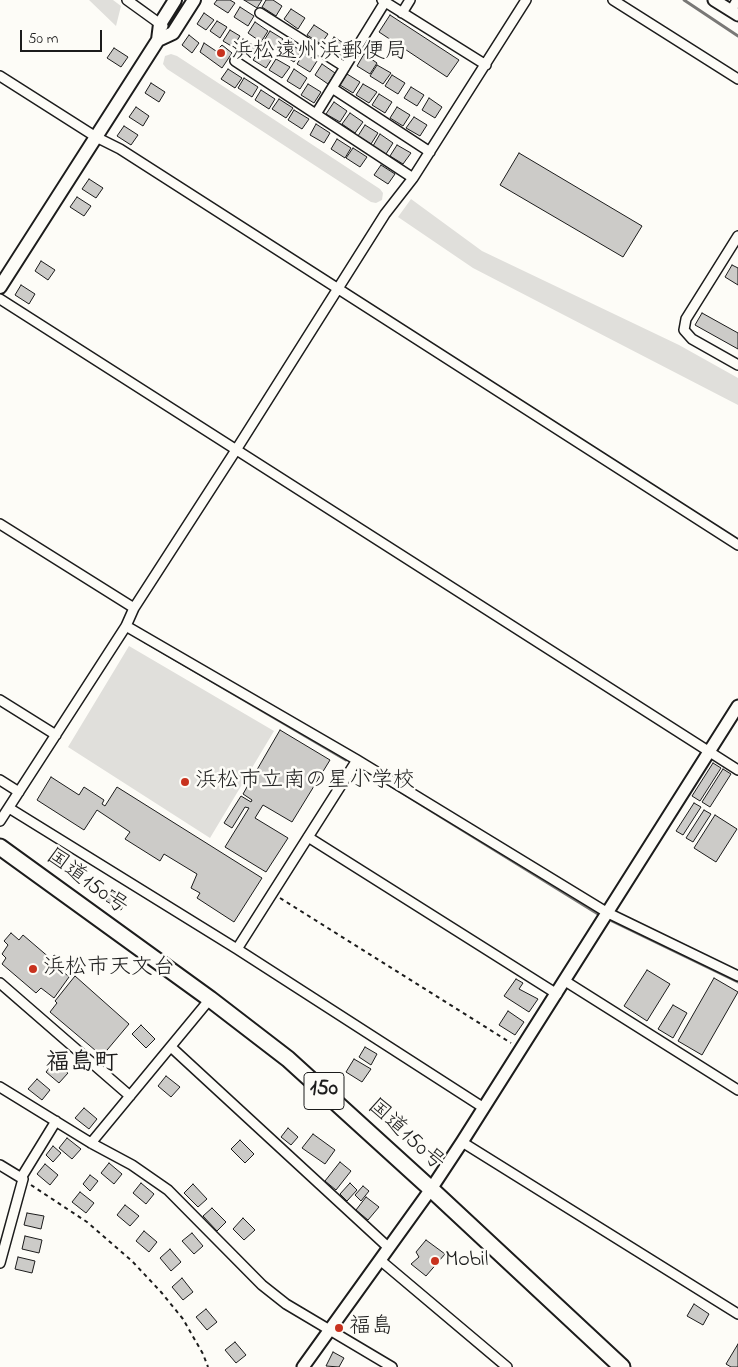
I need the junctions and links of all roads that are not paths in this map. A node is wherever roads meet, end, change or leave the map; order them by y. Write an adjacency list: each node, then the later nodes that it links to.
1 (127, 0): 13 (street)
2 (175, 0): 13 (main road)
3 (194, 0): 14 (main road)
4 (410, 0): 11 (street)
5 (526, 0): 17 (street)
6 (613, 0): 20 (street)
7 (714, 0): 12 (street)
8 (737, 0): 12 (street)
9 (383, 1): 11 (street); 18 (street)
10 (260, 13): 18 (street)
11 (402, 13): 17 (street)
12 (734, 13)
13 (160, 24): 14 (street); 15 (main road)
14 (173, 33): 15 (main road)
15 (158, 40): 23 (main road)
16 (235, 61): 22 (street)
17 (486, 65): 24 (street)
18 (345, 67): 21 (street)
19 (0, 76): 23 (street)
20 (738, 79)
21 (332, 88): 22 (street); 24 (street)
22 (316, 114): 25 (street)
23 (96, 137): 27 (main road); 28 (street)
24 (430, 152): 25 (street)
25 (413, 178): 28 (street)
26 (738, 236): 30 (street)
27 (0, 287)
28 (338, 289): 31 (street); 33 (street)
29 (0, 299): 31 (street)
30 (738, 365)
31 (236, 450): 34 (street); 39 (street)
32 (0, 524): 34 (street)
33 (738, 545)
34 (134, 608): 35 (street)
35 (126, 626): 38 (street); 40 (street)
36 (0, 700): 38 (street)
37 (738, 706): 39 (street)
38 (56, 735): 43 (street)
39 (710, 752): 41 (street); 48 (street)
40 (357, 760): 46 (street); 48 (street)
41 (738, 770)
42 (0, 780): 43 (street)
43 (19, 792): 44 (street)
44 (9, 808): 45 (street); 49 (street)
45 (0, 821)
46 (308, 837): 49 (street); 53 (street)
47 (0, 847): 54 (highway, 国道150号 / 150)
48 (608, 913): 50 (street); 51 (street)
49 (237, 949): 59 (street)
50 (738, 976)
51 (565, 981): 53 (street); 57 (street)
52 (0, 983): 58 (street)
53 (557, 994): 59 (street)
54 (210, 999): 55 (street); 65 (highway, 国道150号 / 150)
55 (171, 1047): 58 (street); 66 (street)
56 (0, 1087): 60 (street)
57 (738, 1090)
58 (130, 1096): 62 (street)
59 (484, 1108): 61 (street)
60 (56, 1121): 62 (street); 64 (street)
61 (462, 1142): 65 (street); 69 (street)
62 (92, 1143): 70 (street)
63 (0, 1164): 64 (street)
64 (22, 1179): 68 (street)
65 (431, 1189): 66 (street); 74 (highway, 国道150号 / 150)
66 (389, 1248): 67 (street)
67 (380, 1260): 70 (street); 73 (street)
68 (0, 1263)
69 (738, 1314)
70 (330, 1330): 71 (street); 72 (street)
71 (303, 1367)
72 (392, 1367)
73 (507, 1367)
74 (622, 1367)

